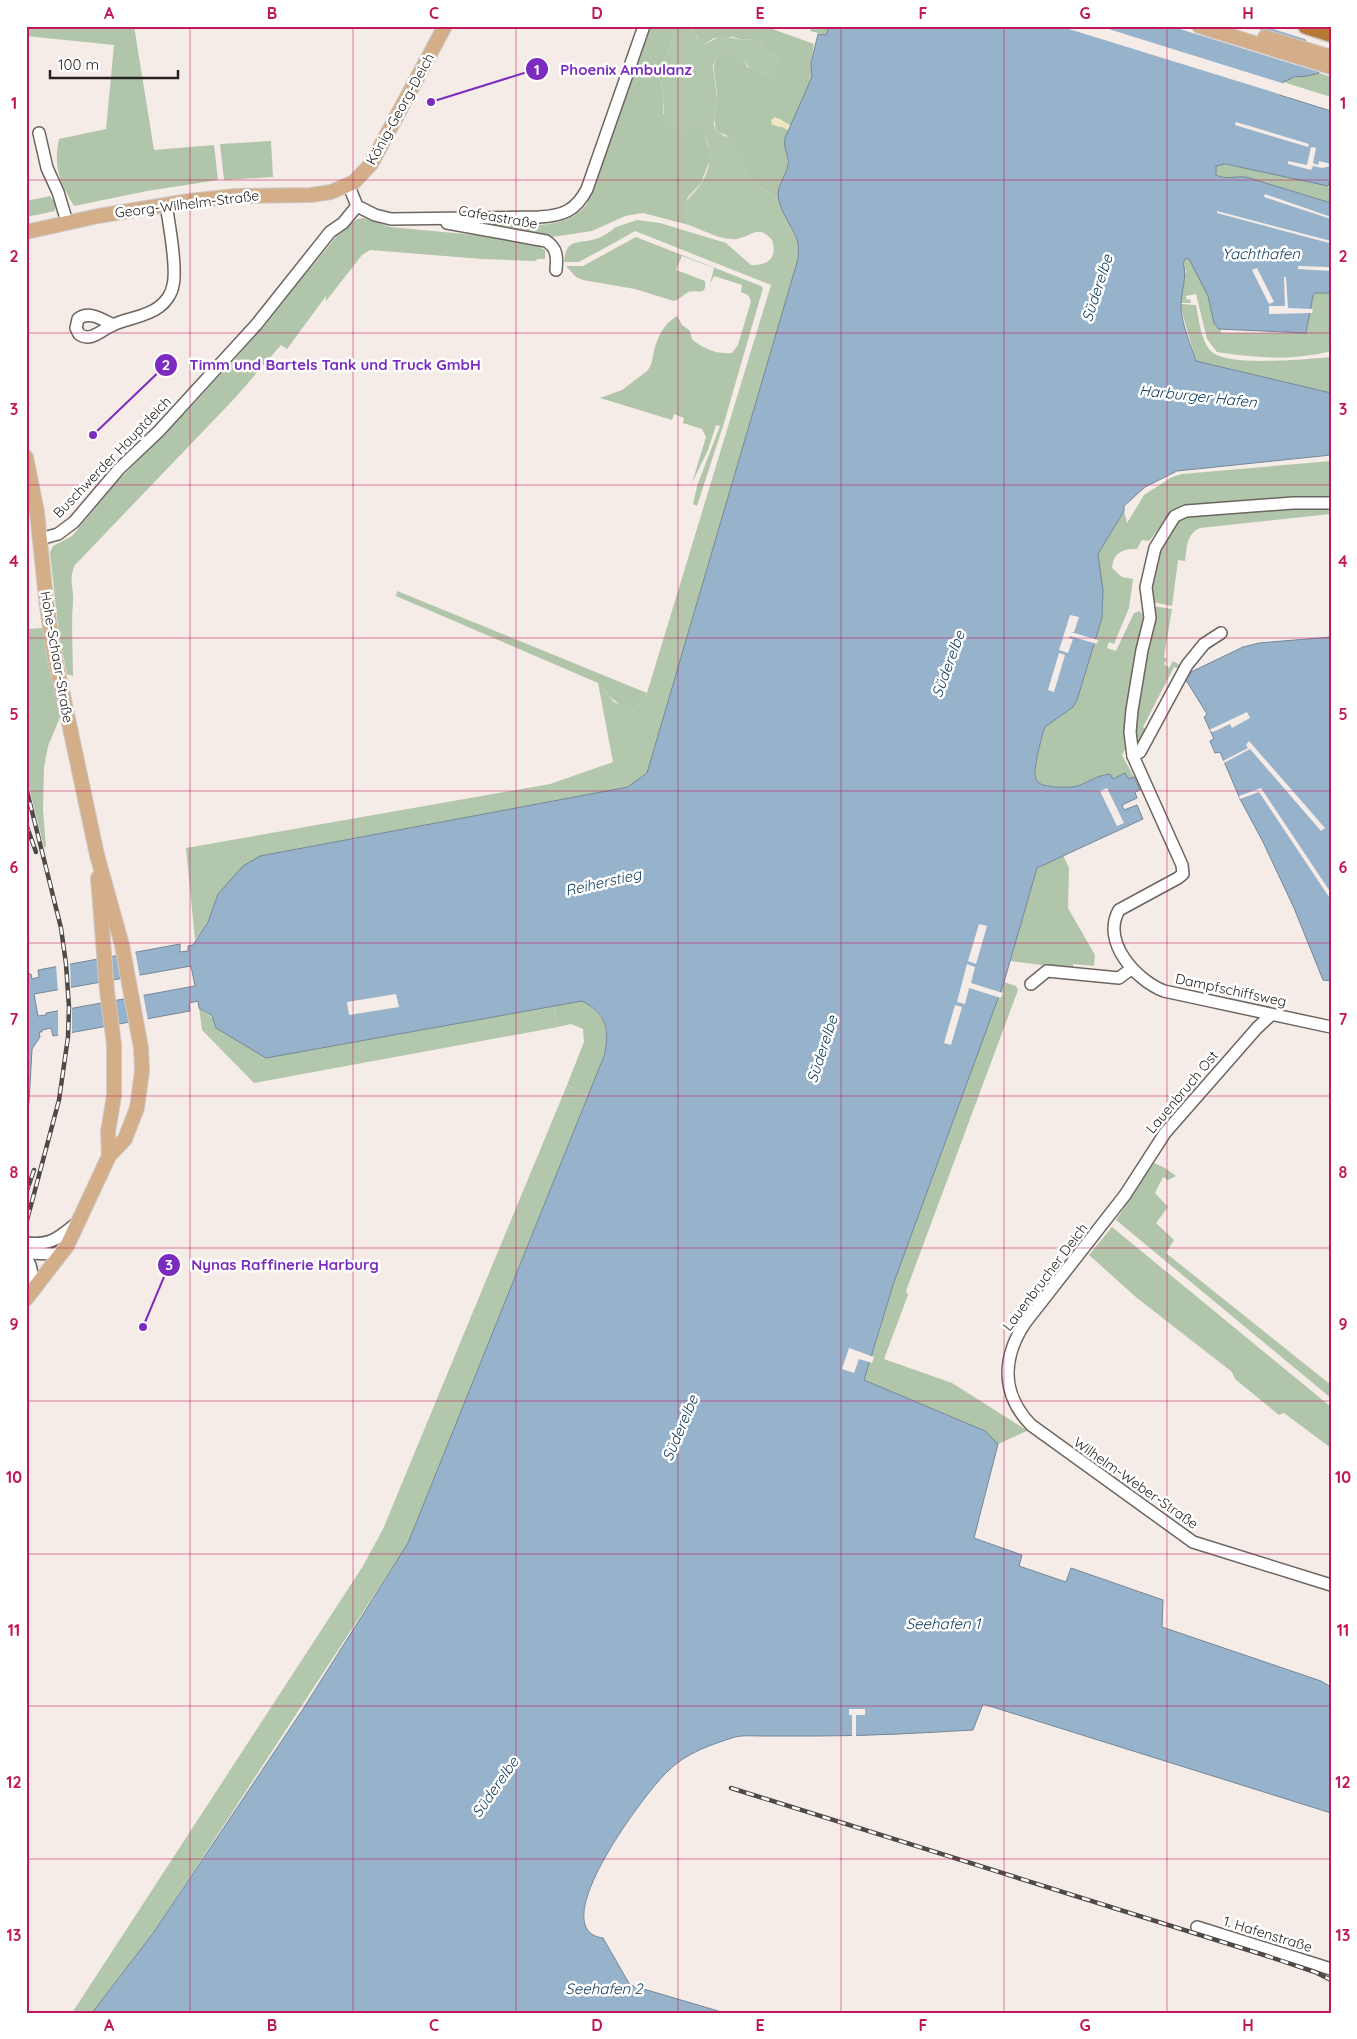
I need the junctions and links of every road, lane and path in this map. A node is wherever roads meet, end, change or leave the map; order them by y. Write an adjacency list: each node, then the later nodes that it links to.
1 (644, 26): 13 (street)
2 (1199, 26): 8 (main road)
3 (1230, 26): 7 (main road)
4 (1306, 26): 6 (highway)
5 (440, 28): 10 (main road, König-Georg-Deich)
6 (1331, 34)
7 (1331, 57)
8 (1331, 67)
9 (39, 133): 14 (street)
10 (349, 186): 11 (main road, Georg-Wilhelm-Straße); 12 (street)
11 (166, 205): 14 (main road, Georg-Wilhelm-Straße); 17 (street)
12 (357, 206): 13 (street); 20 (street, Buschwerder Hauptdeich)
13 (441, 220): 16 (street, Cafeastraße)
14 (67, 222): 15 (main road, Georg-Wilhelm-Straße)
15 (26, 232)
16 (556, 270)
17 (113, 325)
18 (26, 457): 20 (main road, Hohe-Schaar-Straße)
19 (1331, 503): 22 (street)
20 (40, 539): 23 (main road, Hohe-Schaar-Straße)
21 (1221, 633): 22 (street)
22 (1133, 756): 24 (street, Dampfschiffsweg)
23 (97, 855): 28 (main road, Hohe-Schaar-Straße); 28 (main road, Hohe-Schaar-Straße)
24 (1131, 969): 25 (street); 26 (street, Dampfschiffsweg)
25 (1031, 984)
26 (1271, 1015): 27 (street, Dampfschiffsweg); 29 (street, Lauenbruch Ost)
27 (1331, 1026)
28 (109, 1156): 30 (main road, Hohe-Schaar-Straße)
29 (1125, 1194): 37 (street, Lauenbrucher Deich)
30 (80, 1221): 32 (street); 35 (main road, Hohe-Schaar-Straße)
31 (26, 1243): 32 (street)
32 (40, 1244): 35 (street)
33 (26, 1253): 35 (street)
34 (26, 1258): 36 (street)
35 (51, 1260): 36 (main road, Hohe-Schaar-Straße)
36 (26, 1298)
37 (1009, 1385): 38 (street, Wilhelm-Weber-Straße)
38 (1331, 1585)
39 (1197, 1927): 40 (street, 1. Hafenstraße)
40 (1331, 1969)

